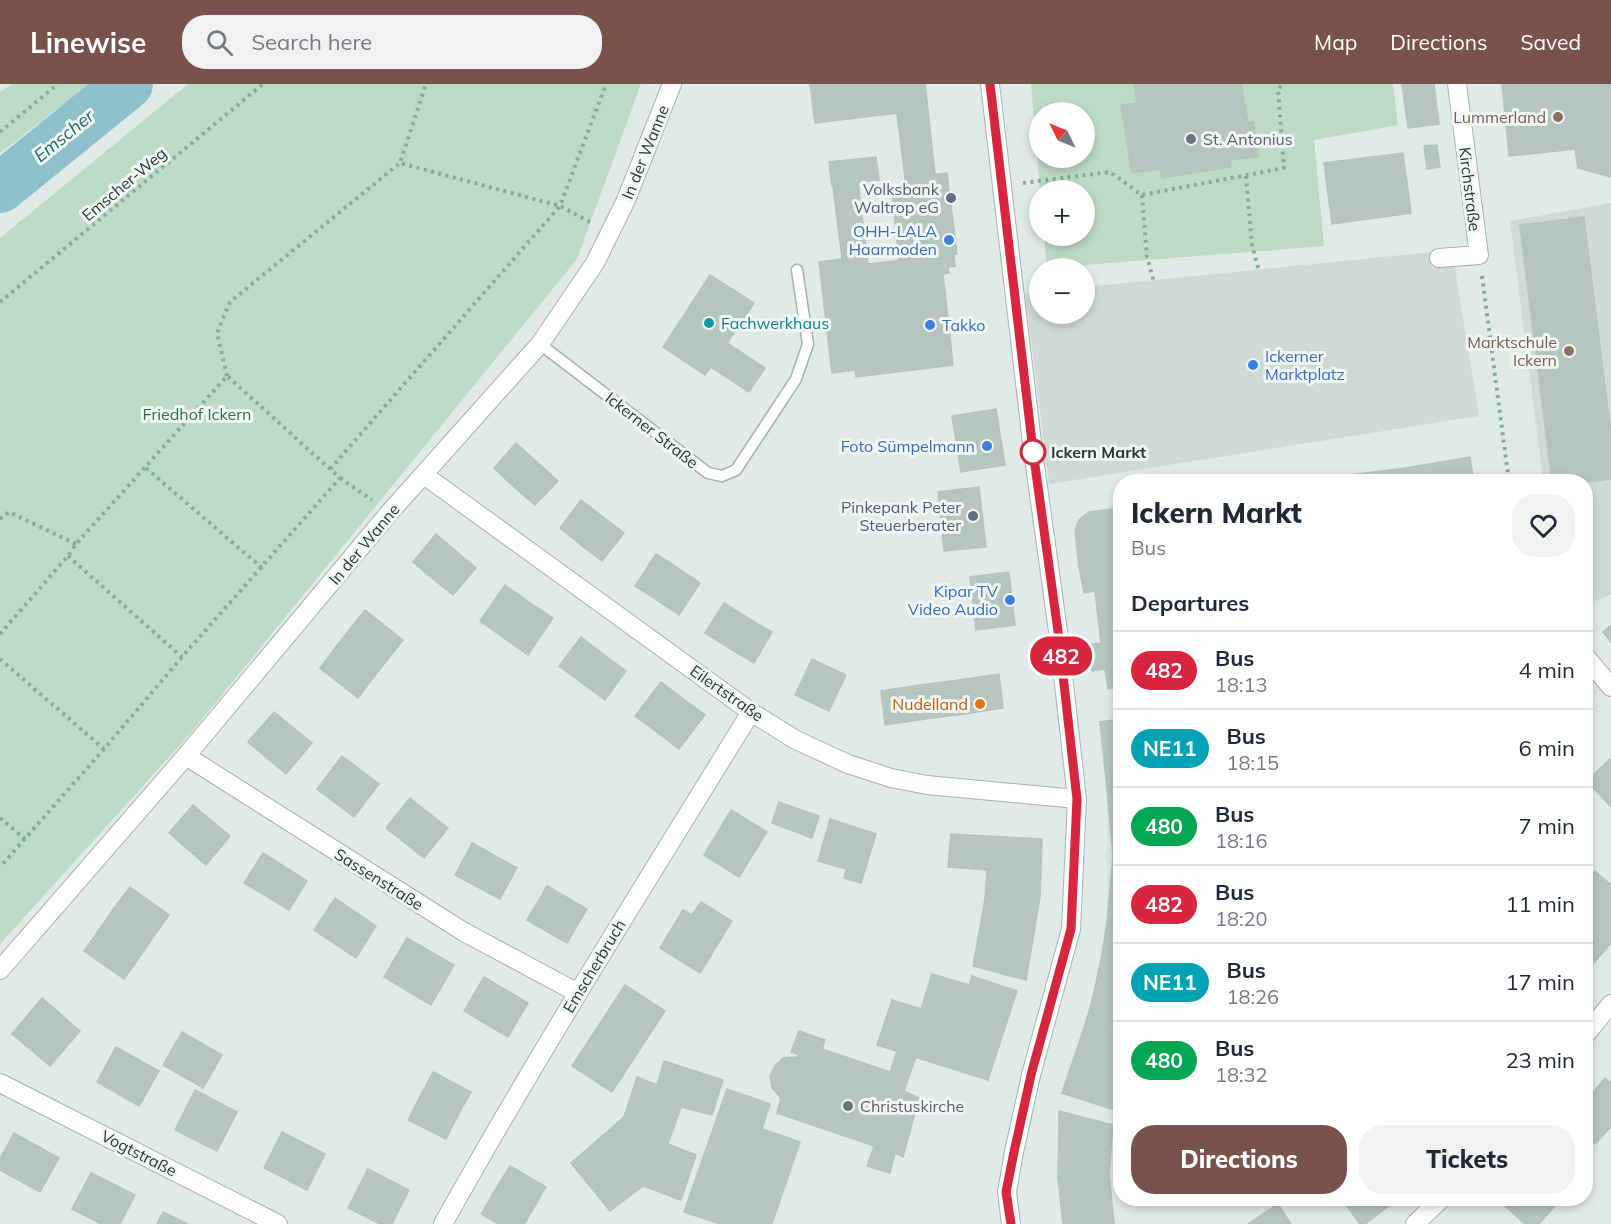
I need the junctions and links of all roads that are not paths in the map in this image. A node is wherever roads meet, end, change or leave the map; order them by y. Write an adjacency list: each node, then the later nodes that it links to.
1 (672, 84): 6 (street, In der Wanne)
2 (990, 84): 12 (street)
3 (1456, 84): 4 (street, Kirchstraße)
4 (1439, 258)
5 (797, 270): 6 (lane, Ickerner Straße)
6 (540, 344): 7 (street, In der Wanne)
7 (424, 475): 10 (street, Eilertstraße); 11 (street, In der Wanne)
8 (1593, 665): 9 (street)
9 (1611, 687)
10 (751, 712): 12 (street, Eilertstraße); 14 (street, Emscherbruch)
11 (186, 756): 13 (street, In der Wanne); 14 (street, Sassenstraße)
12 (1077, 799): 21 (street)
13 (0, 970)
14 (578, 993): 20 (street, Emscherbruch)
15 (1611, 1004): 16 (street)
16 (1593, 1026)
17 (0, 1083): 19 (street, Vogtstraße)
18 (1434, 1206): 22 (street)
19 (278, 1224)
20 (443, 1224)
21 (1011, 1224)
22 (1415, 1224)

